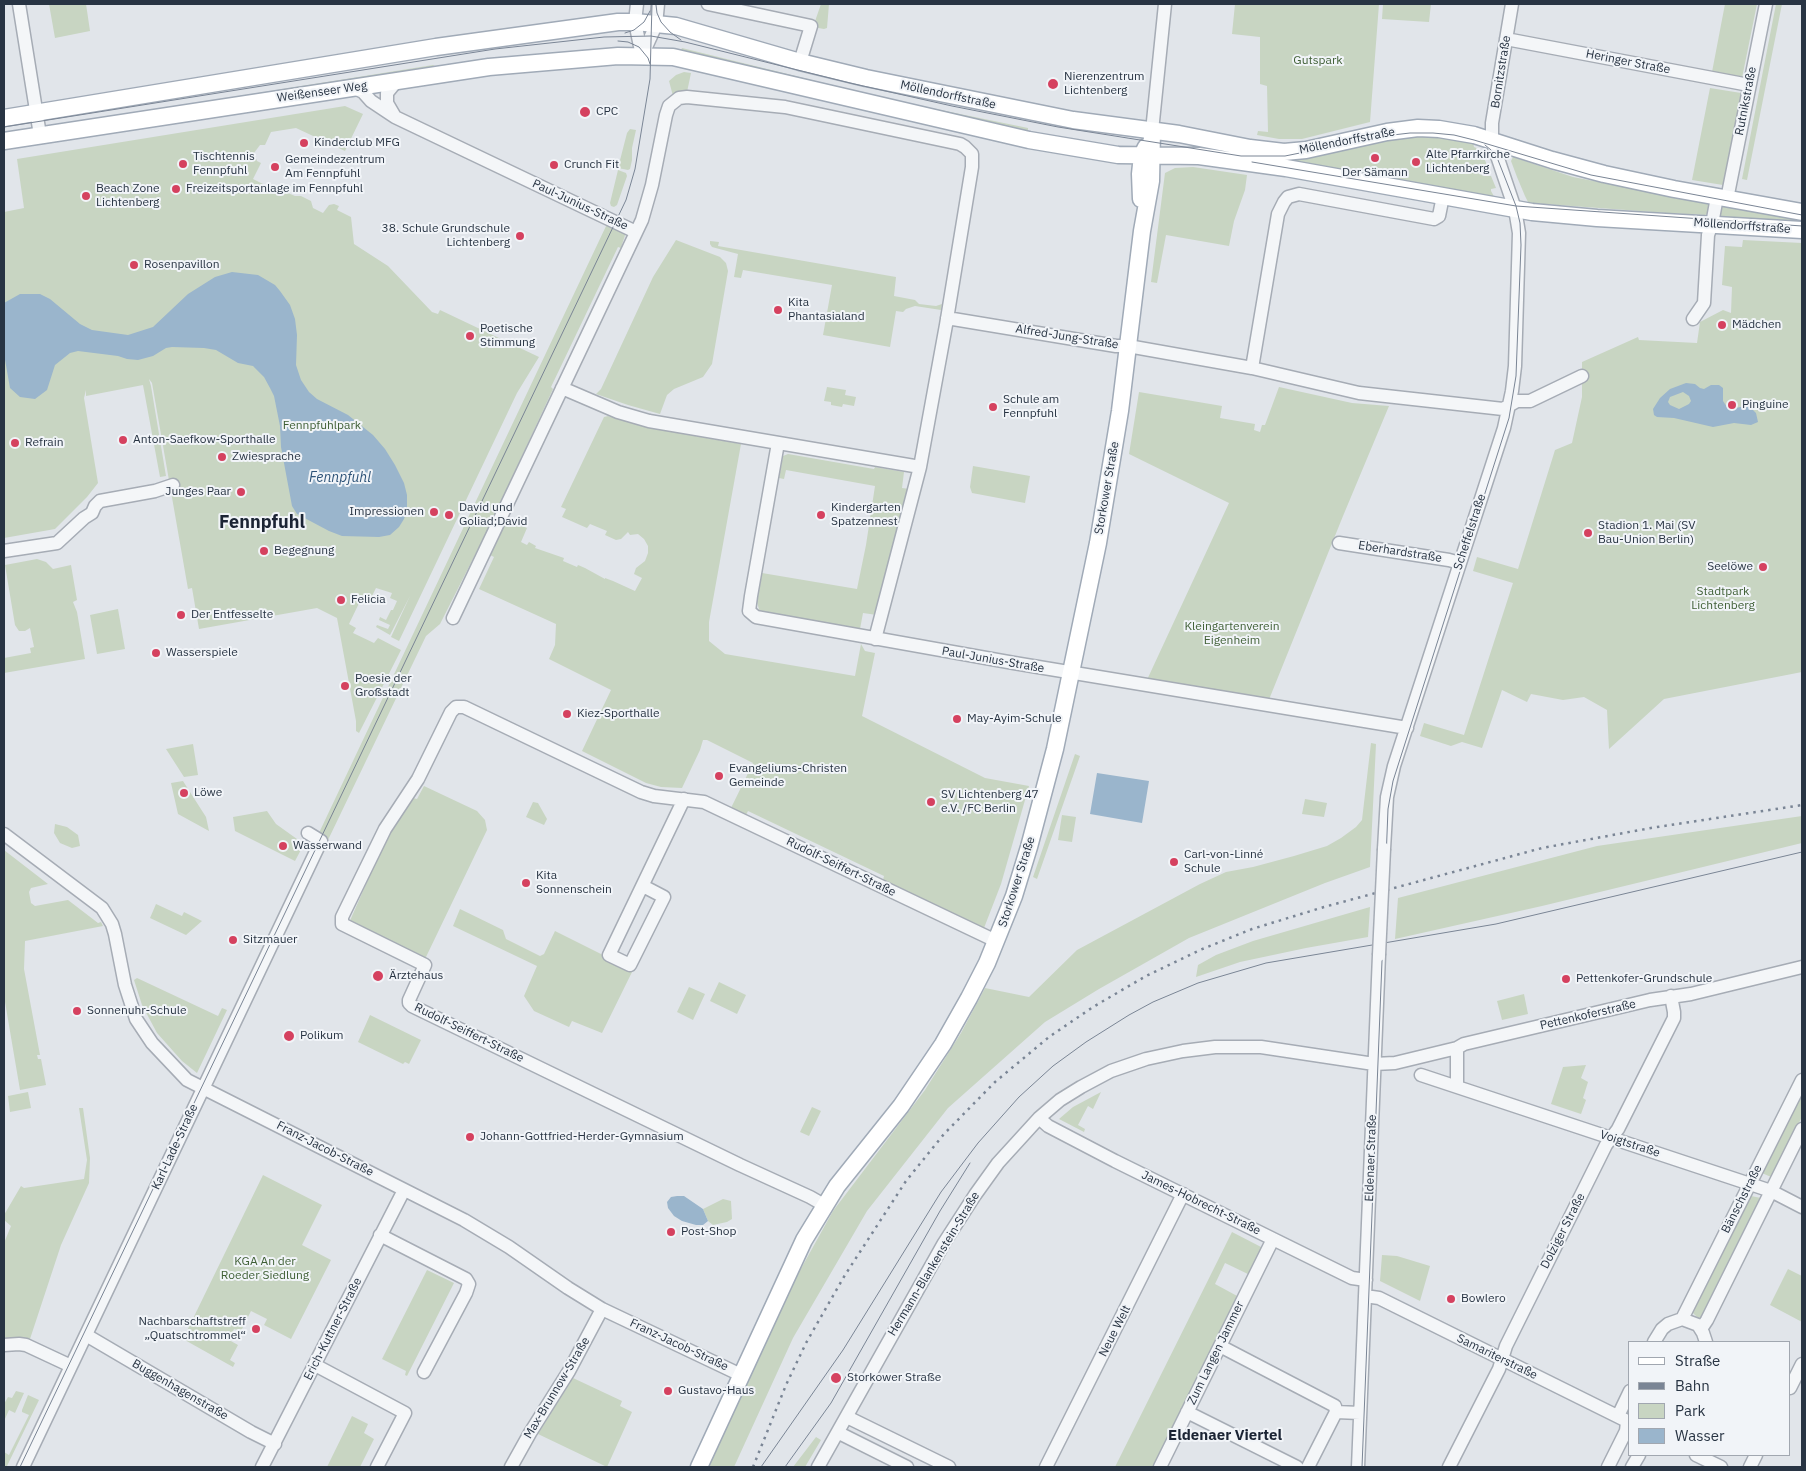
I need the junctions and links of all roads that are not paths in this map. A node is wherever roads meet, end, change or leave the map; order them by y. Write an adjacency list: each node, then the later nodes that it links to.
1 (19, 4): 14 (street)
2 (708, 4): 10 (street)
3 (1165, 4): 17 (street)
4 (1512, 4): 8 (street, Bornitzstraße)
5 (1766, 4): 12 (street, Rutnikstraße)
6 (637, 11): 7 (main road, Weißenseer Weg); 9 (street); 14 (main road, Weißenseer Weg)
7 (657, 13): 9 (street); 10 (main road, Möllendorffstraße)
8 (1506, 39): 12 (street, Heringer Straße); 19 (street, Bornitzstraße)
9 (642, 56): 11 (main road, Weißenseer Weg); 21 (main road, Möllendorffstraße)
10 (800, 62): 17 (main road, Möllendorffstraße)
11 (396, 82): 13 (main road, Weißenseer Weg); 15 (street)
12 (1749, 85): 23 (street, Rutnikstraße)
13 (352, 87): 15 (street, Paul-Junius-Straße); 18 (main road, Weißenseer Weg)
14 (36, 113): 16 (main road, Weißenseer Weg); 18 (street)
15 (395, 117): 28 (street, Paul-Junius-Straße)
16 (4, 118)
17 (1152, 131): 19 (main road, Möllendorffstraße); 21 (main road, Storkower Straße)
18 (40, 135): 20 (main road, Weißenseer Weg)
19 (1492, 140): 23 (main road, Möllendorffstraße); 24 (street, Scheffelstraße)
20 (4, 141)
21 (1147, 155): 22 (main road, Möllendorffstraße); 31 (main road, Storkower Straße)
22 (1443, 196): 24 (main road, Möllendorffstraße); 32 (street)
23 (1722, 198): 25 (main road, Möllendorffstraße); 26 (street, Rutnikstraße)
24 (1515, 210): 26 (main road, Möllendorffstraße); 35 (street, Scheffelstraße)
25 (1802, 212)
26 (1712, 224): 27 (main road, Möllendorffstraße); 30 (street, Rutnikstraße)
27 (1802, 230)
28 (636, 232): 29 (street); 34 (street, Paul-Junius-Straße)
29 (947, 318): 31 (street, Alfred-Jung-Straße); 37 (street)
30 (1693, 319)
31 (1128, 346): 32 (street, Alfred-Jung-Straße); 44 (main road, Storkower Straße)
32 (1252, 368): 35 (street, Alfred-Jung-Straße)
33 (1582, 376): 35 (street, Alfred-Jung-Straße)
34 (562, 388): 36 (street); 42 (street, Paul-Junius-Straße)
35 (1510, 404): 41 (street, Scheffelstraße)
36 (778, 444): 37 (street); 43 (street, Paul-Junius-Straße)
37 (920, 467): 43 (street)
38 (172, 485): 40 (street)
39 (1340, 543): 41 (street, Eberhardstraße)
40 (4, 551)
41 (1460, 563): 45 (street, Scheffelstraße)
42 (453, 618)
43 (876, 639): 44 (street, Paul-Junius-Straße)
44 (1071, 673): 45 (street, Paul-Junius-Straße); 51 (main road, Storkower Straße)
45 (1407, 728): 49 (street, Scheffelstraße)
46 (684, 799): 50 (street); 51 (street, Rudolf-Seiffert-Straße); 67 (street, Rudolf-Seiffert-Straße)
47 (308, 833): 59 (street, Karl-Lade-Straße)
48 (4, 834): 59 (street, Franz-Jacob-Straße)
49 (1384, 849): 55 (street, Eldenaer Straße, bridge)
50 (643, 886): 50 (street)
51 (996, 941): 67 (main road, Storkower Straße)
52 (1802, 967): 53 (street, Pettenkoferstraße)
53 (1671, 996): 54 (street, Pettenkoferstraße); 62 (street, Dolziger Straße)
54 (1457, 1048): 55 (street, Pettenkoferstraße); 58 (street)
55 (1374, 1064): 60 (street, Hermann-Blankenstein-Straße); 71 (street, Eldenaer Straße)
56 (1421, 1075): 58 (street, Voigtstraße)
57 (1802, 1080): 63 (street, Bänschstraße)
58 (1457, 1086): 62 (street, Voigtstraße)
59 (204, 1087): 64 (street, Franz-Jacob-Straße); 76 (street, Karl-Lade-Straße)
60 (1039, 1118): 66 (street, James-Hobrecht-Straße); 92 (street, Hermann-Blankenstein-Straße)
61 (1802, 1130): 65 (street, Bänschstraße)
62 (1611, 1138): 63 (street, Voigtstraße); 81 (street, Dolziger Straße)
63 (1750, 1184): 65 (street, Voigtstraße); 74 (street, Bänschstraße)
64 (404, 1190): 69 (street, Erich-Kuttner-Straße); 73 (street, Franz-Jacob-Straße)
65 (1771, 1191): 68 (street, Voigtstraße); 75 (street, Bänschstraße)
66 (1183, 1194): 70 (street, James-Hobrecht-Straße); 106 (street, Neue Welt)
67 (824, 1205): 86 (main road, Storkower Straße)
68 (1802, 1207)
69 (380, 1235): 83 (street, Erich-Kuttner-Straße); 85 (street)
70 (1273, 1239): 71 (street, James-Hobrecht-Straße); 80 (street, Zum Langen Jammer)
71 (1366, 1280): 72 (street, Eldenaer Straße)
72 (1365, 1296): 81 (street, Samariterstraße); 91 (street, Eldenaer Straße)
73 (602, 1309): 86 (street, Franz-Jacob-Straße); 101 (street, Max-Brunnow-Straße)
74 (1682, 1319): 75 (street); 77 (street)
75 (1701, 1329): 78 (street)
76 (86, 1335): 84 (street, Karl-Lade-Straße); 95 (street, Buggenhagenstraße)
77 (1655, 1341)
78 (1706, 1341)
79 (4, 1346): 84 (street)
80 (1220, 1346): 89 (street, Zum Langen Jammer); 90 (street)
81 (1502, 1359): 93 (street, Samariterstraße); 111 (street, Dolziger Straße)
82 (1802, 1364): 87 (street)
83 (315, 1365): 95 (street, Erich-Kuttner-Straße); 100 (street)
84 (71, 1366): 98 (street, Karl-Lade-Straße)
85 (424, 1372)
86 (741, 1375): 102 (main road, Storkower Straße)
87 (1791, 1386)
88 (1628, 1399): 93 (street)
89 (1187, 1412): 107 (street, Zum Langen Jammer); 108 (street)
90 (1336, 1412): 91 (street); 109 (street)
91 (1360, 1413): 110 (street, Eldenaer Straße)
92 (847, 1417): 94 (street, Hermann-Blankenstein-Straße); 105 (street)
93 (1623, 1419): 112 (street)
94 (839, 1433): 103 (street, Hermann-Blankenstein-Straße); 104 (street)
95 (274, 1444): 99 (street, Erich-Kuttner-Straße)
96 (1638, 1456): 113 (street)
97 (1698, 1456): 114 (street)
98 (23, 1467)
99 (262, 1467)
100 (377, 1467)
101 (511, 1467)
102 (699, 1467)
103 (818, 1467)
104 (907, 1467)
105 (949, 1467)
106 (1046, 1467)
107 (1160, 1467)
108 (1297, 1467)
109 (1308, 1467)
110 (1358, 1467)
111 (1449, 1467)
112 (1608, 1467)
113 (1632, 1467)
114 (1721, 1467)

